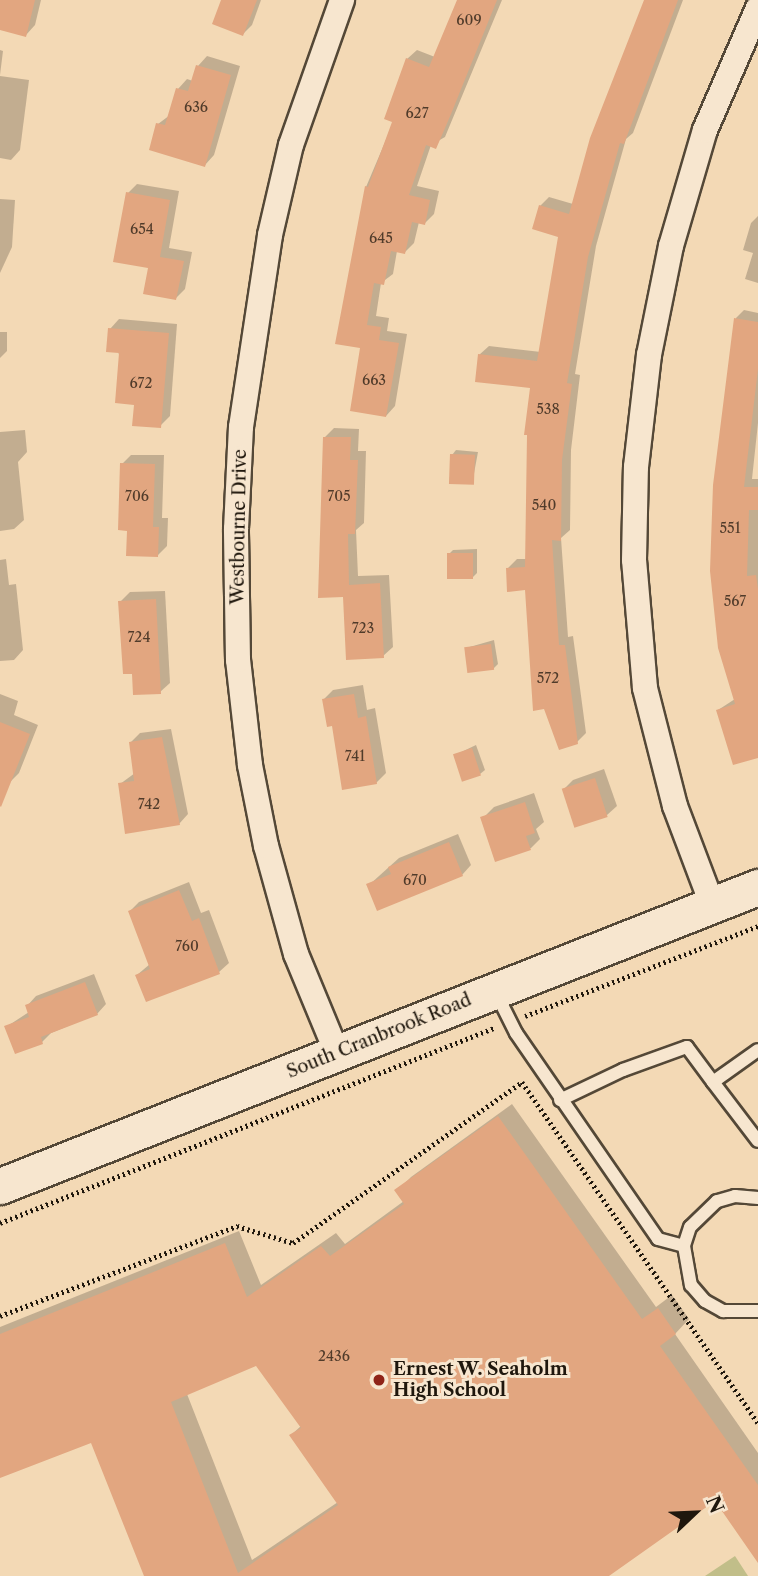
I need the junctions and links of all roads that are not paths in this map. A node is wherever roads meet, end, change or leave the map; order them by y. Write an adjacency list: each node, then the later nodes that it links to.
1 (342, 0): 7 (street, Westbourne Drive)
2 (758, 8): 4 (street)
3 (758, 887): 4 (street, South Cranbrook Road)
4 (712, 904): 5 (street, South Cranbrook Road)
5 (495, 989): 7 (street, South Cranbrook Road); 9 (lane)
6 (758, 1050): 8 (lane)
7 (337, 1053): 11 (street, South Cranbrook Road)
8 (713, 1082): 9 (lane); 10 (lane)
9 (560, 1100): 13 (lane)
10 (758, 1141)
11 (0, 1186)
12 (758, 1198): 13 (lane)
13 (684, 1245): 14 (lane)
14 (758, 1311)

